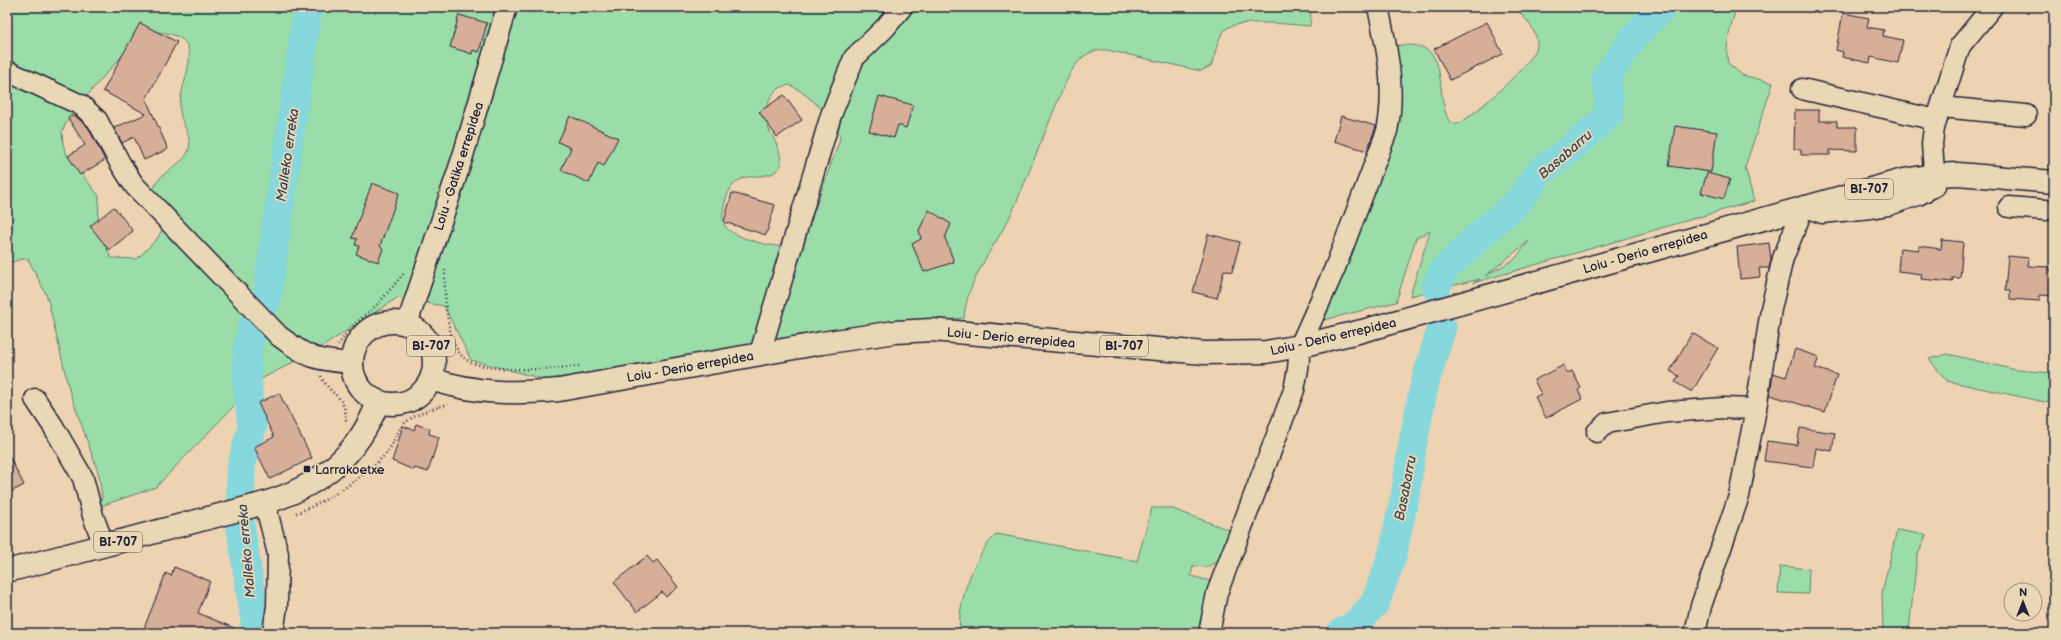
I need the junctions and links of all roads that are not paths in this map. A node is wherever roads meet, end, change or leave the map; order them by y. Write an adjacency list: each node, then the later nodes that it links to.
1 (508, 7): 14 (street, Loiu - Gatika errepidea)
2 (902, 7): 16 (street)
3 (1378, 7): 15 (street)
4 (1992, 7): 7 (street)
5 (7, 71): 17 (street)
6 (1802, 89): 7 (street)
7 (1938, 113): 8 (street); 9 (street)
8 (2026, 115)
9 (1935, 175): 10 (main road, Loiu - Derio errepidea / BI-707); 11 (main road, Loiu - Derio errepidea / BI-707)
10 (2051, 182): 13 (street)
11 (1804, 206): 15 (main road, Loiu - Derio errepidea / BI-707); 21 (street)
12 (2009, 207): 13 (street)
13 (2050, 211)
14 (407, 324): 17 (main road, BI-707); 18 (main road, BI-707)
15 (1300, 346): 16 (main road, Loiu - Derio errepidea / BI-707); 27 (street)
16 (760, 354): 18 (main road, Loiu - Derio errepidea / BI-707)
17 (351, 363): 20 (main road)
18 (431, 378): 20 (main road, BI-707)
19 (35, 399): 24 (street)
20 (378, 402): 23 (main road, BI-707)
21 (1756, 409): 22 (street); 28 (street)
22 (1597, 432)
23 (258, 505): 24 (main road, BI-707); 26 (street)
24 (104, 545): 25 (main road, BI-707)
25 (7, 571)
26 (273, 633)
27 (1209, 633)
28 (1695, 633)

